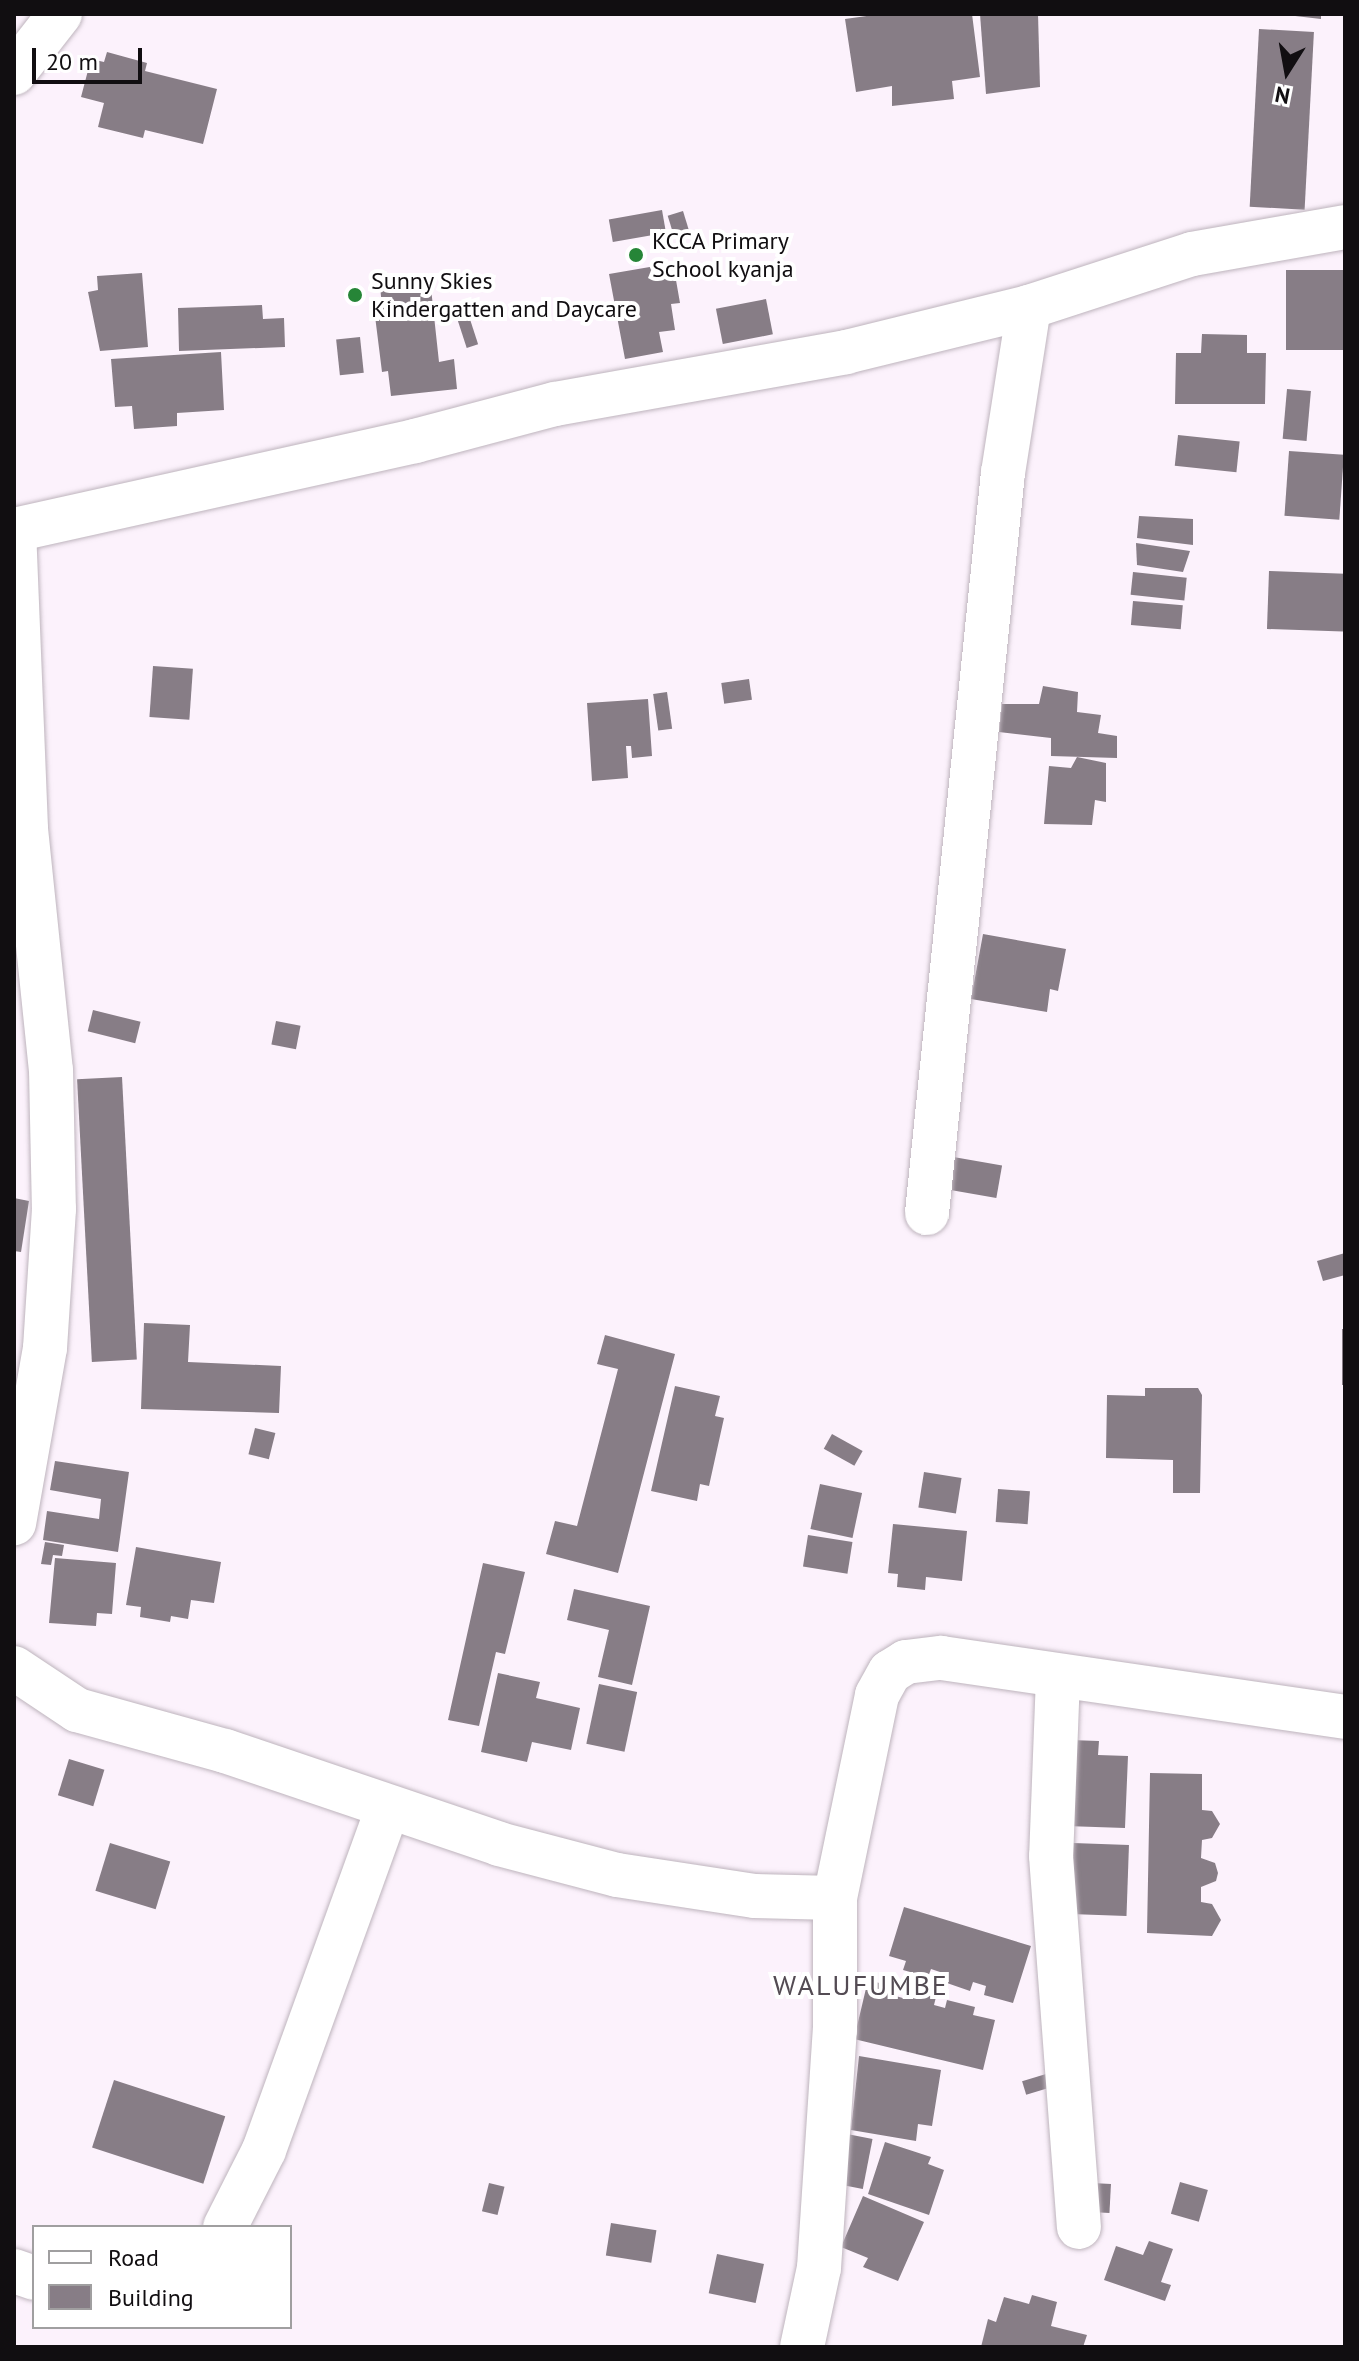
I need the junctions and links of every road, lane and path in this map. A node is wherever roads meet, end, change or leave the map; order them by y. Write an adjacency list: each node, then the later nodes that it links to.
1 (60, 14): 2 (street)
2 (14, 73)
3 (1345, 227): 4 (street)
4 (1029, 307): 5 (street); 6 (street)
5 (14, 529): 7 (street)
6 (927, 1213)
7 (14, 1523)
8 (14, 1668): 11 (street)
9 (1058, 1677): 10 (street); 12 (street); 14 (street)
10 (1345, 1717)
11 (388, 1808): 12 (street); 13 (street)
12 (835, 1898): 15 (street)
13 (226, 2225)
14 (1079, 2227)
15 (802, 2347)

